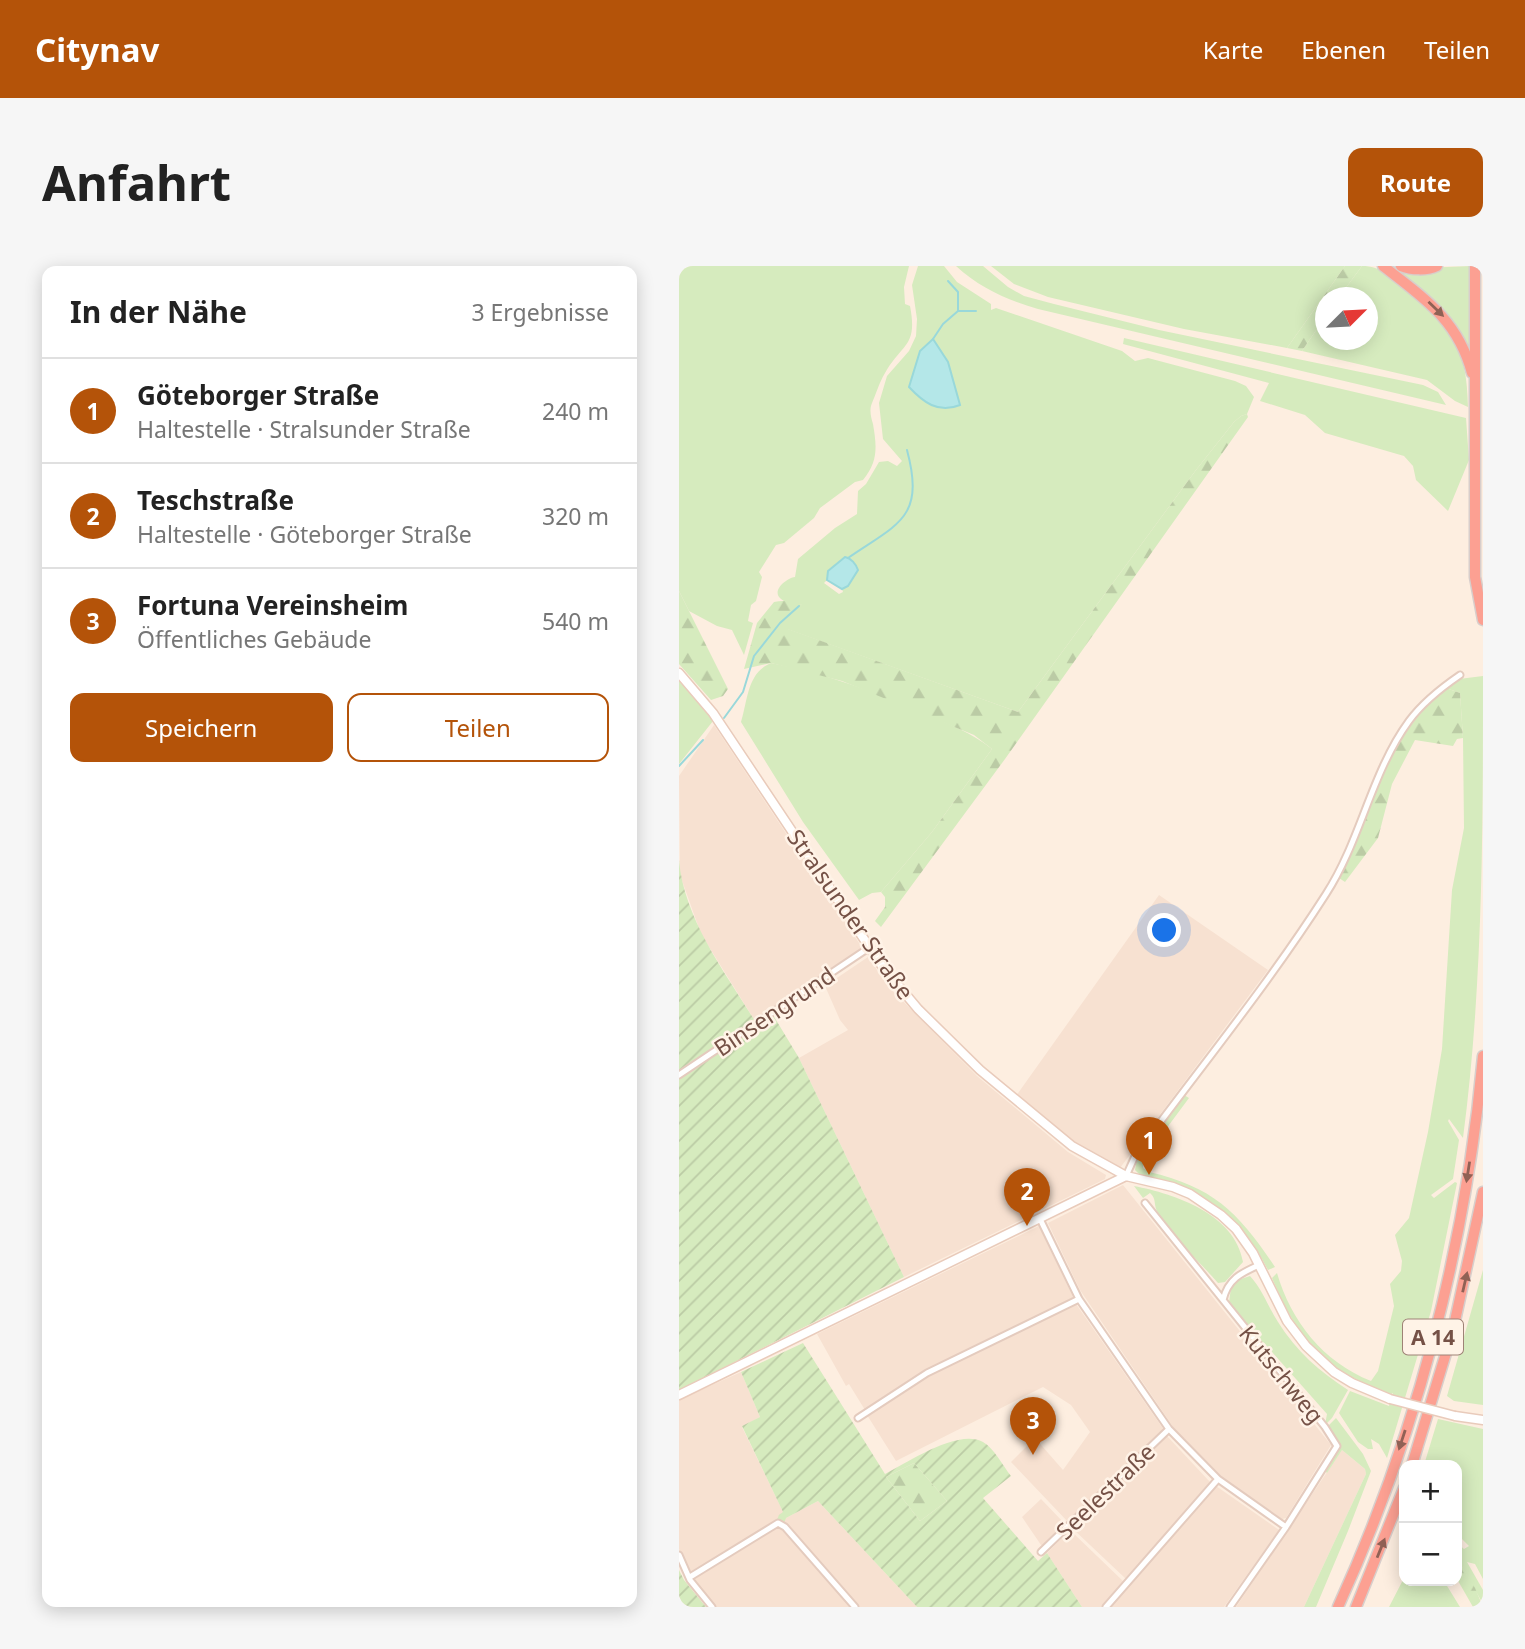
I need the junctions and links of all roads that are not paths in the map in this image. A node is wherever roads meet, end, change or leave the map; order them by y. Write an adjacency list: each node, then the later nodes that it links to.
1 (1383, 266): 5 (highway, one-way to 5)
2 (1401, 266): 3 (highway)
3 (1437, 266)
4 (1475, 266): 5 (highway)
5 (1476, 386): 6 (highway)
6 (1483, 620)
7 (679, 673): 9 (street, Stralsunder Straße)
8 (1460, 674): 12 (street)
9 (870, 947): 11 (street, Binsengrund); 12 (street, Stralsunder Straße)
10 (1483, 1056): 34 (highway, A 14, one-way to 34)
11 (679, 1075)
12 (1126, 1176): 15 (street); 16 (street, Stralsunder Straße)
13 (1483, 1192): 23 (highway, A 14, one-way to 13)
14 (1145, 1203): 18 (street, Kutschweg)
15 (1041, 1219): 17 (street); 19 (street)
16 (1259, 1265): 18 (street); 21 (street, Stralsunder Straße, bridge)
17 (1079, 1299): 20 (street); 22 (street)
18 (1223, 1300): 26 (street, Kutschweg)
19 (679, 1395)
20 (858, 1418)
21 (1483, 1420)
22 (1169, 1429): 24 (street); 27 (street, Seelestraße)
23 (1414, 1460)
24 (1217, 1479): 26 (street); 32 (street)
25 (1399, 1500): 35 (highway, one-way to 25)
26 (1286, 1527): 33 (street)
27 (1041, 1552)
28 (679, 1555): 29 (street)
29 (690, 1577): 30 (street); 31 (street)
30 (712, 1607)
31 (855, 1607)
32 (1106, 1607)
33 (1230, 1607)
34 (1338, 1607)
35 (1356, 1607)

